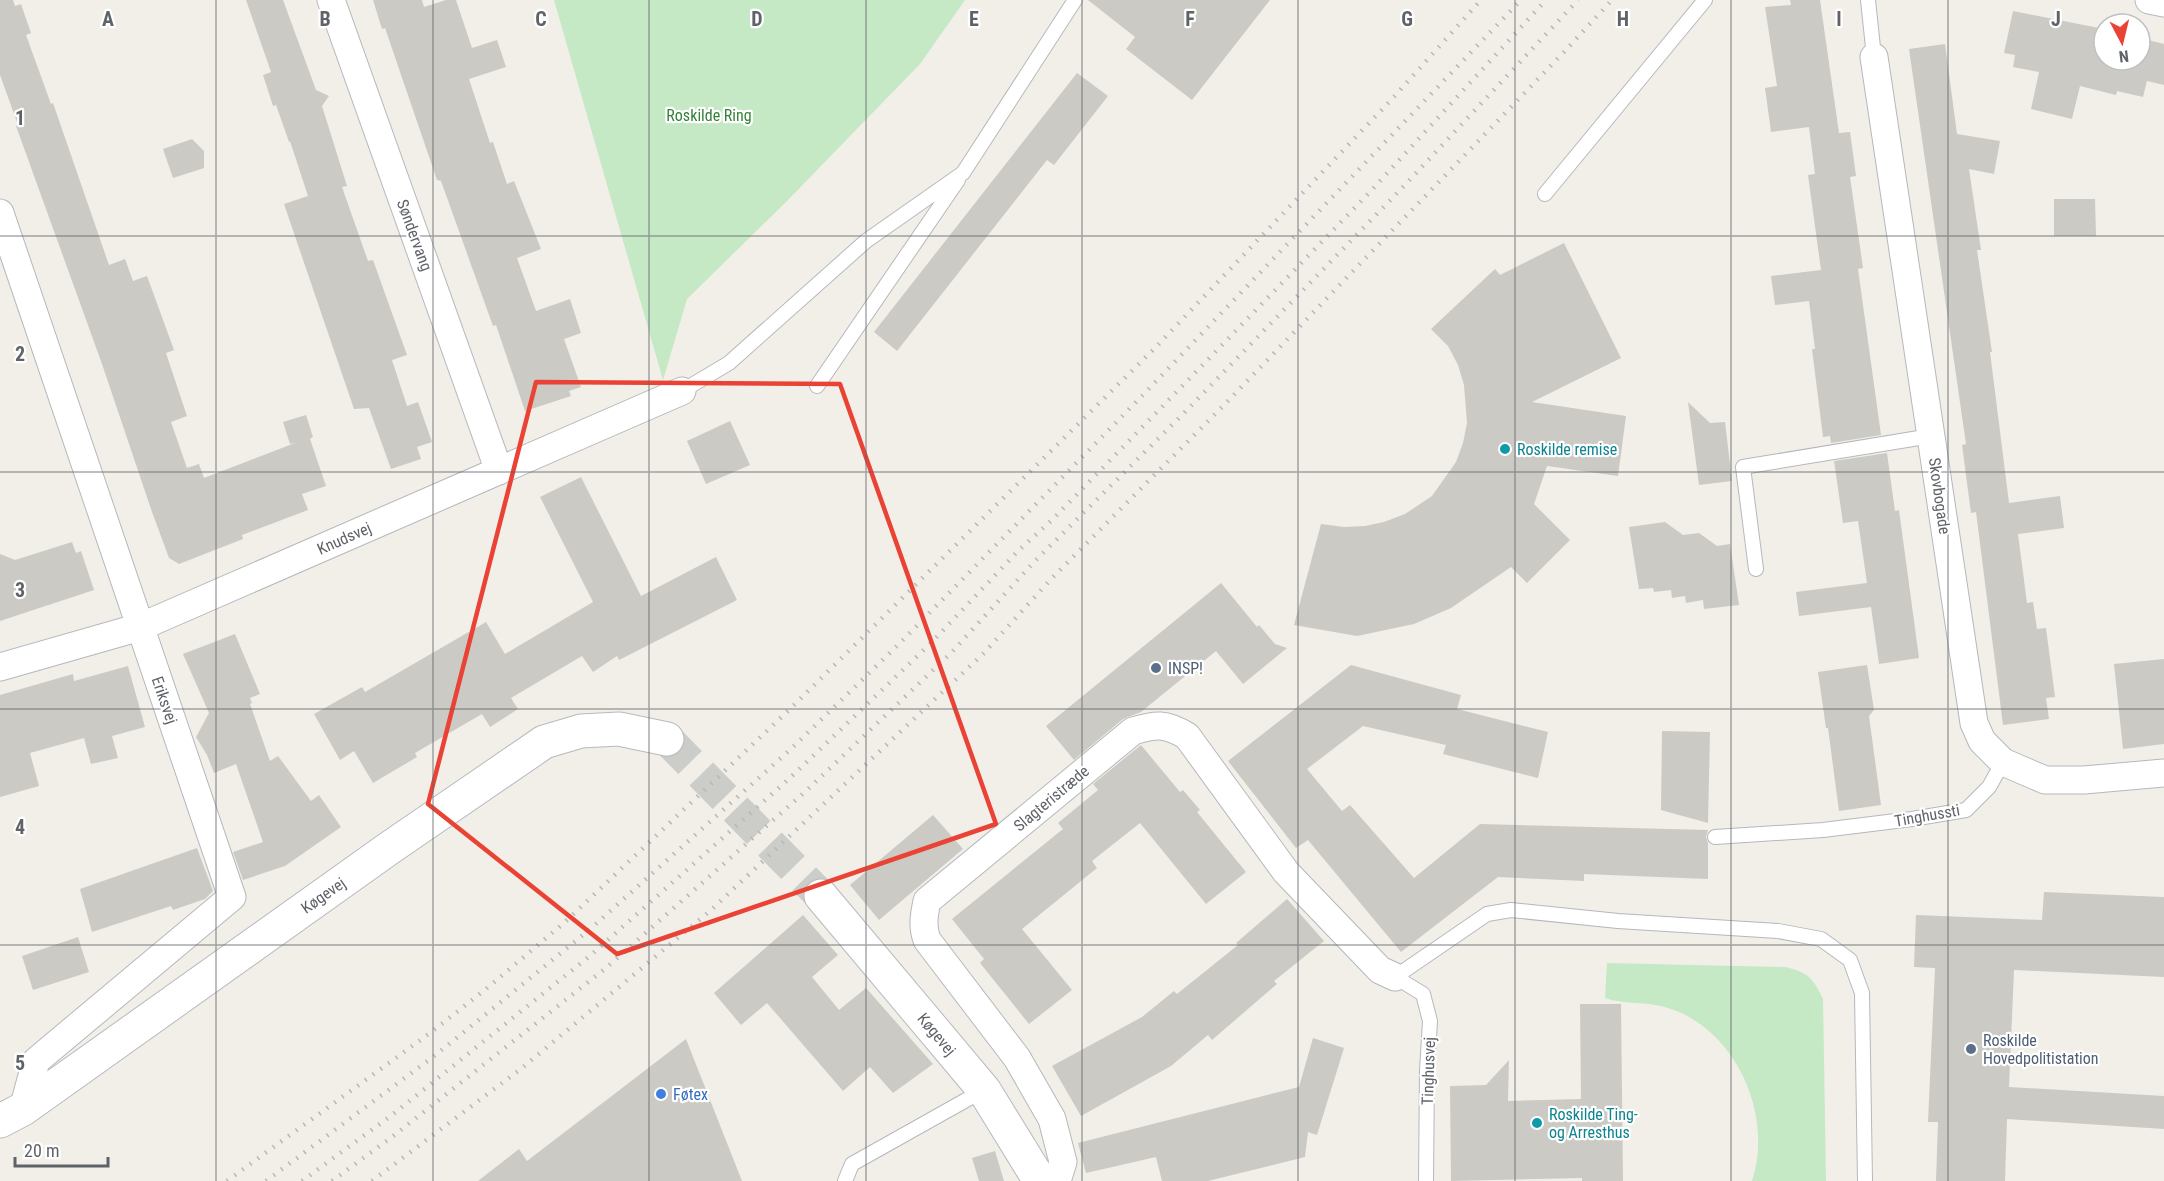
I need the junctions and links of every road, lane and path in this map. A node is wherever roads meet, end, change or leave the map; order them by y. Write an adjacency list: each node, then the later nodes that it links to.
1 (331, 0): 14 (street, Søndervang)
2 (1075, 0): 8 (lane)
3 (1705, 0): 9 (lane)
4 (1868, 0): 7 (lane)
5 (2150, 0): 6 (street)
6 (2164, 3)
7 (1874, 57): 13 (street, Skovbogade)
8 (963, 173): 11 (lane); 12 (lane)
9 (1545, 194)
10 (0, 213): 16 (street, Eriksvej)
11 (817, 386)
12 (682, 391): 14 (street, Knudsvej)
13 (1931, 435): 15 (lane); 19 (street, Skovbogade)
14 (499, 471): 16 (street, Knudsvej)
15 (1756, 569)
16 (140, 627): 17 (street, Knudsvej); 25 (street, Eriksvej)
17 (0, 667)
18 (667, 739): 25 (main road, Køgevej)
19 (2003, 762): 20 (street, Skovbogade); 21 (lane, Tinghussti)
20 (2164, 773)
21 (1715, 837)
22 (821, 896): 24 (main road, Køgevej)
23 (1395, 977): 28 (street, Slagteristræde); 29 (lane, Tinghusvej); 30 (lane)
24 (984, 1090): 26 (lane); 27 (main road, Køgevej)
25 (12, 1115)
26 (845, 1181)
27 (1040, 1181)
28 (1057, 1181)
29 (1426, 1181)
30 (1866, 1181)

